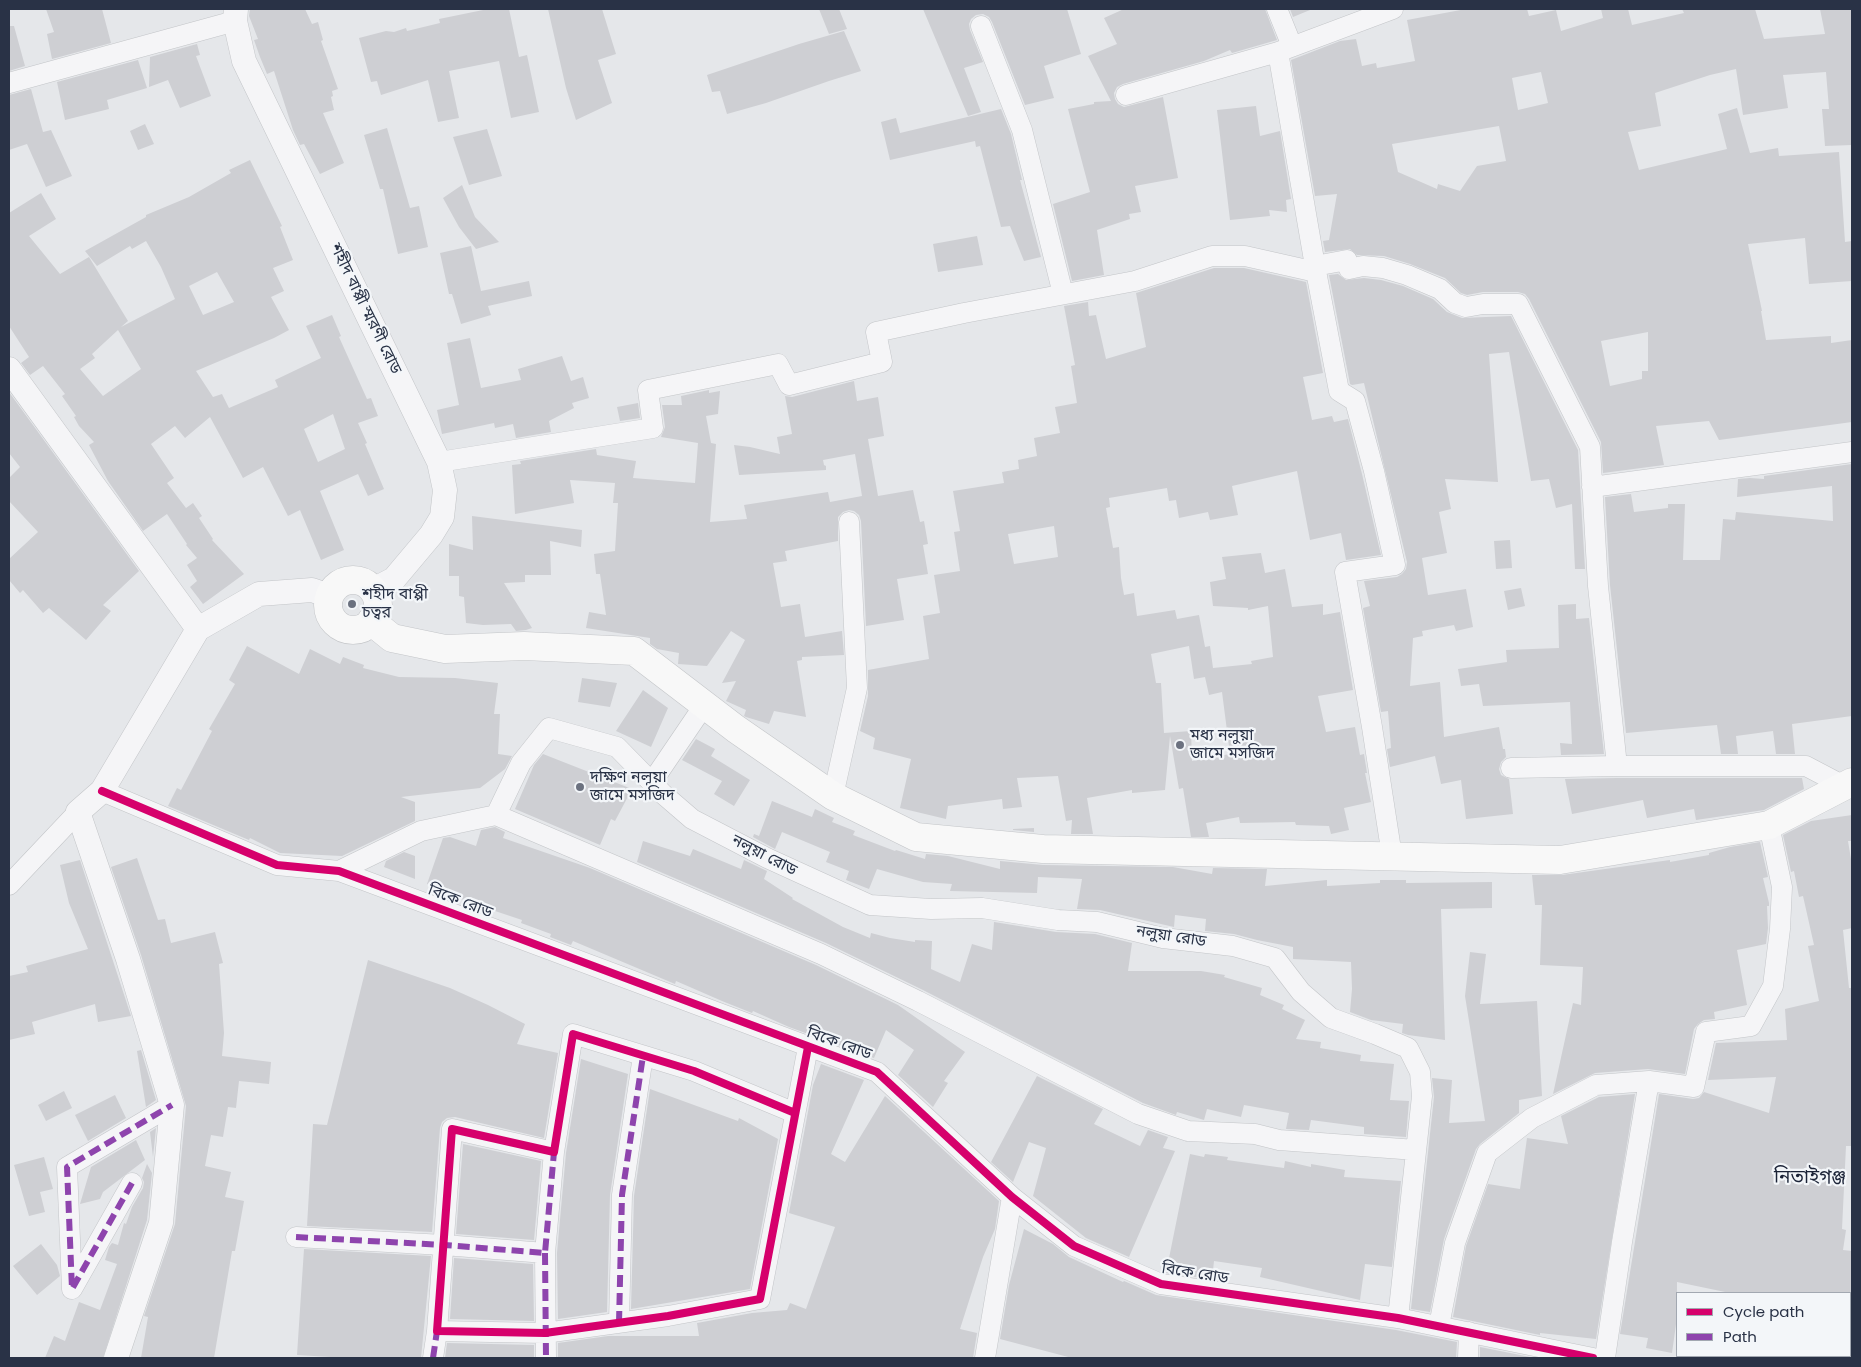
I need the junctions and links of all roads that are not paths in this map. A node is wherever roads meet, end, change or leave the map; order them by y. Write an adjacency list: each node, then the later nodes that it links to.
1 (1277, 9): 5 (street)
2 (1393, 9): 5 (street)
3 (235, 15): 6 (street); 12 (street, শহীদ বাপ্পী স্মরণী রোড)
4 (981, 26): 9 (street)
5 (1285, 49): 7 (street); 8 (street)
6 (9, 83)
7 (1126, 95)
8 (1315, 269): 9 (street); 13 (street); 29 (street)
9 (1063, 294): 12 (street)
10 (9, 370): 18 (street)
11 (1852, 452): 13 (street)
12 (439, 462): 15 (street, শহীদ বাপ্পী স্মরণী রোড)
13 (1592, 487): 20 (street)
14 (849, 522): 25 (street)
15 (373, 590): 16 (main road); 17 (main road)
16 (329, 596): 17 (main road); 18 (street)
17 (371, 621): 19 (main road)
18 (198, 629): 24 (street)
19 (705, 704): 22 (street); 25 (main road)
20 (1617, 766): 21 (street); 23 (street)
21 (1511, 768)
22 (652, 782): 27 (street, নলুয়া রোড); 37 (street, নলুয়া রোড)
23 (1848, 784): 28 (main road)
24 (102, 791): 26 (street); 30 (street, বিকে রোড)
25 (833, 796): 29 (main road)
26 (78, 812): 31 (street); 35 (street)
27 (496, 815): 30 (street); 37 (street)
28 (1769, 825): 29 (main road); 34 (street)
29 (1392, 856)
30 (339, 871): 32 (street, বিকে রোড)
31 (9, 885)
32 (808, 1047): 36 (street); 40 (street, বিকে রোড)
33 (643, 1056): 36 (street); 38 (street); 45 (street)
34 (1649, 1081): 46 (street); 56 (street)
35 (172, 1105): 39 (street); 50 (street)
36 (795, 1114): 45 (street)
37 (1416, 1150): 44 (street)
38 (554, 1152): 42 (street); 43 (street)
39 (132, 1183)
40 (1012, 1197): 44 (street, বিকে রোড); 53 (street)
41 (296, 1237): 42 (street)
42 (444, 1244): 43 (street); 47 (street)
43 (545, 1253): 49 (street)
44 (1398, 1318): 46 (street, বিকে রোড)
45 (619, 1323): 49 (street)
46 (1439, 1326): 48 (street, বিকে রোড)
47 (437, 1331): 49 (street); 51 (street)
48 (1469, 1332): 54 (street); 55 (street, বিকে রোড)
49 (545, 1333): 52 (street)
50 (116, 1358)
51 (433, 1358)
52 (546, 1358)
53 (986, 1358)
54 (1468, 1358)
55 (1593, 1358)
56 (1606, 1358)

